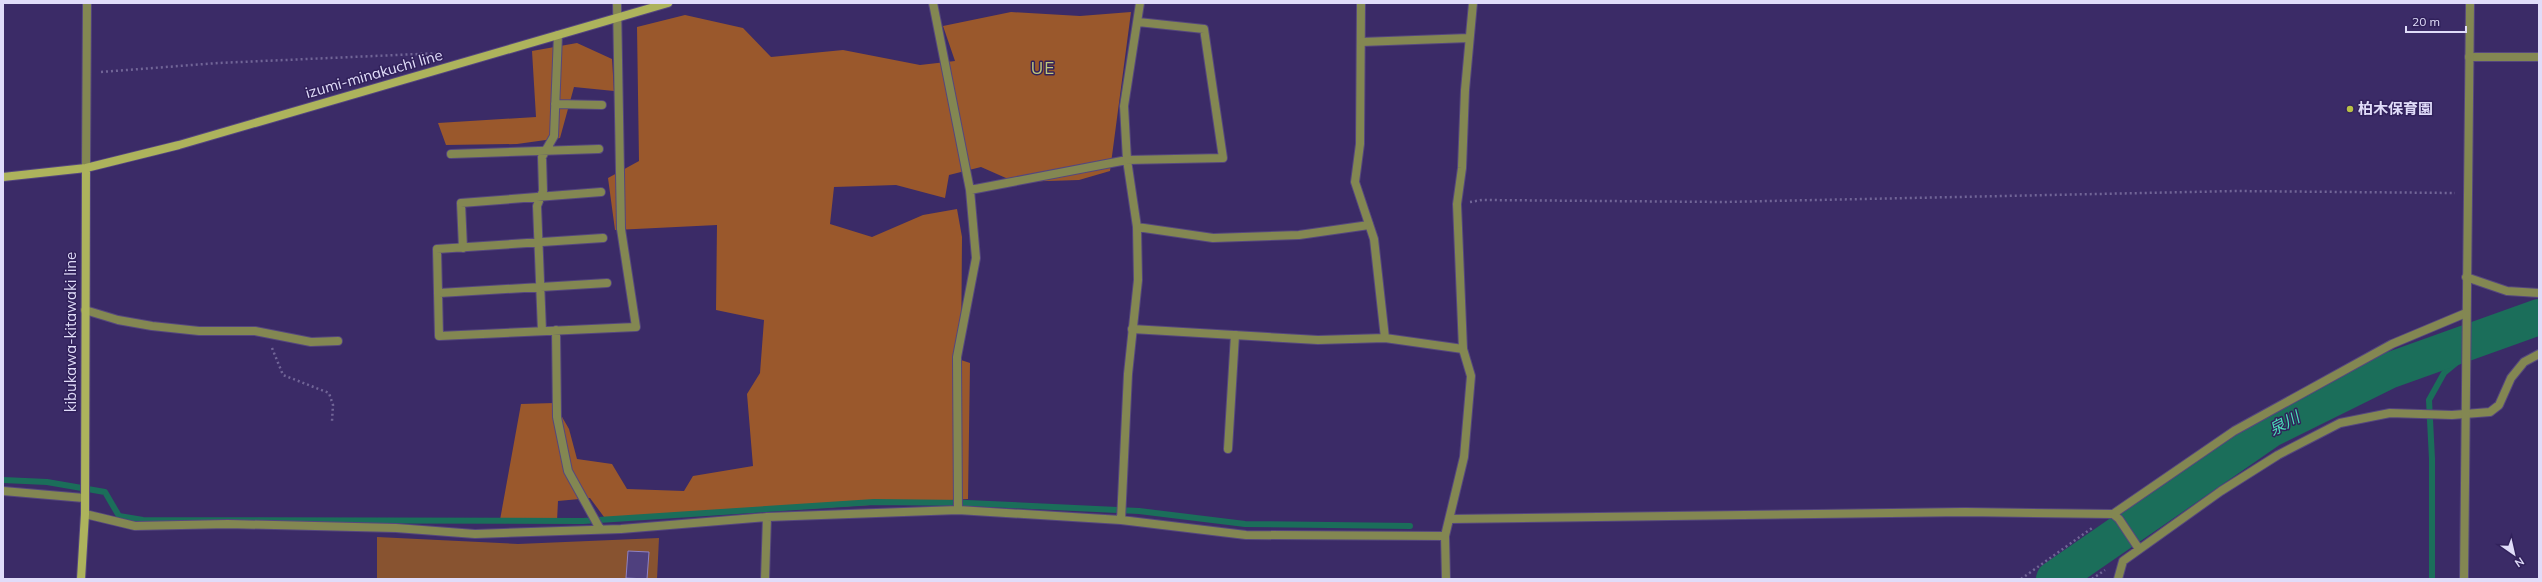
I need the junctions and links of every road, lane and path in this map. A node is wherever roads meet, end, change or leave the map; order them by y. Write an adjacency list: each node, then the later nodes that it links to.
1 (87, 3): 17 (street)
2 (617, 3): 9 (street)
3 (668, 3): 9 (main road, izumi-minakuchi line)
4 (933, 3): 26 (street)
5 (1140, 3): 10 (street)
6 (1361, 3): 13 (street)
7 (1473, 3): 12 (street)
8 (2470, 3): 14 (street)
9 (619, 17): 11 (main road, izumi-minakuchi line); 44 (street)
10 (1138, 22): 23 (street); 23 (street)
11 (558, 35): 16 (main road, izumi-minakuchi line); 18 (street)
12 (1469, 38): 13 (street); 30 (street)
13 (1361, 42): 31 (street)
14 (2469, 57): 15 (street); 28 (street)
15 (2539, 57)
16 (460, 64): 17 (path); 24 (main road, izumi-minakuchi line)
17 (86, 73): 24 (street)
18 (555, 104): 19 (street); 21 (street)
19 (602, 105)
20 (599, 149): 21 (street)
21 (546, 151): 22 (street); 29 (street)
22 (451, 154)
23 (1127, 160): 26 (street); 32 (street)
24 (86, 168): 25 (main road); 41 (main road, kibukawa-kitawaki line)
25 (3, 177)
26 (970, 190): 57 (street)
27 (601, 192): 29 (street)
28 (2467, 194): 30 (path); 36 (street)
29 (540, 197): 34 (street); 35 (street)
30 (1457, 204): 50 (street)
31 (1370, 225): 32 (street); 48 (street)
32 (1137, 227): 43 (street)
33 (603, 238): 34 (street)
34 (538, 242): 35 (street); 38 (street)
35 (463, 248): 39 (street)
36 (2466, 277): 40 (street); 42 (street)
37 (607, 283): 38 (street)
38 (540, 287): 39 (street); 45 (street)
39 (439, 293): 45 (street)
40 (2539, 294)
41 (85, 310): 46 (street); 56 (main road, kibukawa-kitawaki line)
42 (2466, 313): 52 (street); 59 (street)
43 (1132, 329): 47 (street); 62 (street)
44 (556, 330): 45 (street); 63 (street)
45 (542, 331)
46 (268, 334): 49 (street); 53 (path)
47 (1235, 335): 48 (street); 54 (street)
48 (1385, 338): 50 (street)
49 (338, 341)
50 (1463, 348): 61 (street)
51 (2539, 354): 52 (street)
52 (2465, 415): 65 (street); 71 (street)
53 (332, 421)
54 (1228, 449)
55 (3, 491): 56 (street)
56 (84, 498): 58 (main road, kibukawa-kitawaki line)
57 (958, 510): 60 (street); 62 (street)
58 (85, 514): 63 (street); 66 (main road, kibukawa-kitawaki line)
59 (2116, 516): 61 (street); 65 (street); 69 (path)
60 (767, 517): 63 (street); 67 (street)
61 (1450, 518): 64 (street)
62 (1121, 520): 64 (street)
63 (600, 529)
64 (1445, 536): 68 (street)
65 (2139, 549): 70 (street)
66 (81, 579)
67 (764, 579)
68 (1446, 579)
69 (2021, 579)
70 (2118, 579)
71 (2464, 579)

